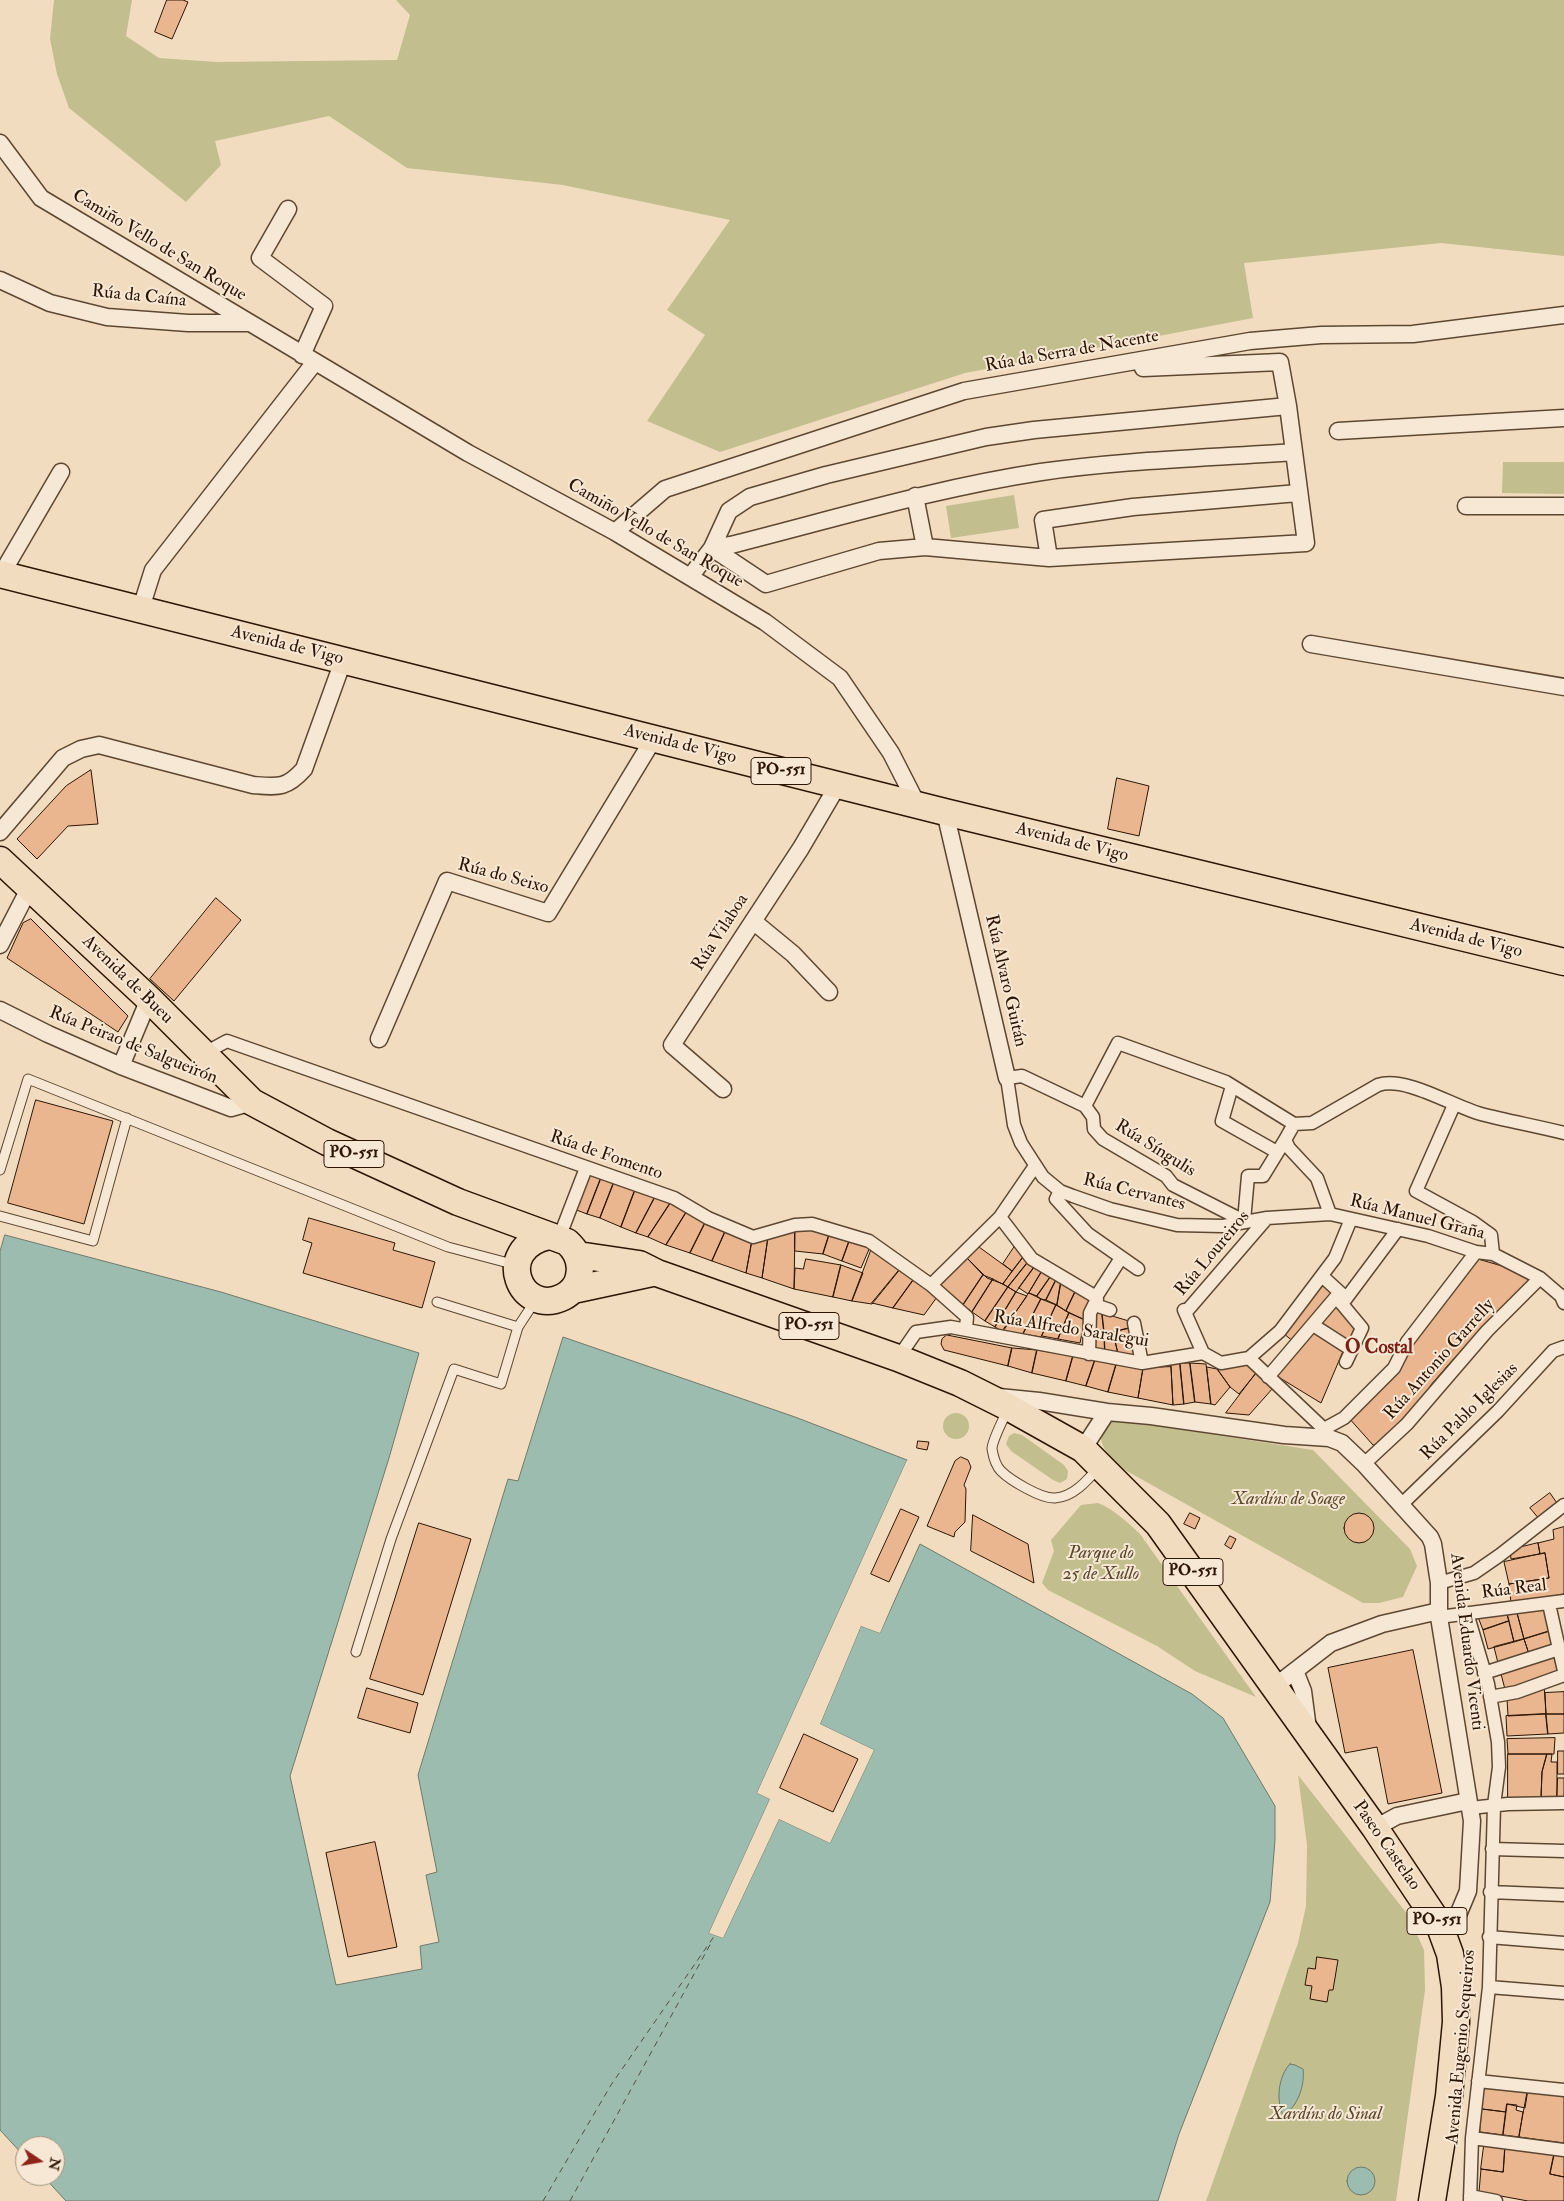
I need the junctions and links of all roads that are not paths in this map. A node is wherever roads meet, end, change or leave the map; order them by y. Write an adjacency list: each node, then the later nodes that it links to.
1 (0, 143): 5 (street, Camiño Vello de San Roque)
2 (288, 209): 6 (street)
3 (0, 280): 5 (street, Rúa da Caína)
4 (1564, 315): 7 (street, Rúa da Serra de Nacente)
5 (248, 322): 6 (street, Camiño Vello de San Roque)
6 (309, 358): 17 (street, Camiño Vello de San Roque); 23 (street)
7 (1073, 372): 8 (street); 17 (street, Rúa da Serra de Nacente)
8 (1288, 406): 11 (street); 19 (street)
9 (1564, 418): 10 (street)
10 (1338, 431)
11 (1294, 452): 13 (street); 14 (street)
12 (61, 472): 21 (street)
13 (1298, 493): 20 (street); 20 (street)
14 (914, 496): 18 (street); 19 (street)
15 (1466, 506): 16 (street)
16 (1564, 506)
17 (616, 532): 22 (street, Camiño Vello de San Roque)
18 (925, 547): 19 (street); 20 (street)
19 (712, 548): 22 (street)
20 (1049, 558)
21 (1, 574): 23 (main road, Avenida de Vigo / PO-551)
22 (690, 577): 29 (street, Camiño Vello de San Roque)
23 (141, 608): 25 (main road, Avenida de Vigo / PO-551)
24 (1311, 644): 26 (street)
25 (343, 661): 27 (main road, Avenida de Vigo / PO-551); 31 (street)
26 (1564, 687)
27 (654, 738): 28 (main road, Avenida de Vigo / PO-551); 40 (street, Rúa do Seixo)
28 (838, 785): 29 (main road, Avenida de Vigo / PO-551); 34 (street, Rúa Vilaboa)
29 (917, 804): 30 (main road, Avenida de Vigo / PO-551)
30 (945, 812): 36 (main road, Avenida de Vigo / PO-551); 43 (street, Rúa Alvaro Guitán)
31 (0, 832)
32 (0, 860): 33 (main road, Avenida de Bueu / PO-551)
33 (30, 887): 35 (street); 38 (main road, Avenida de Bueu / PO-551)
34 (753, 921): 37 (street); 45 (street, Rúa Vilaboa)
35 (0, 945)
36 (1564, 962)
37 (829, 992)
38 (149, 999): 41 (main road, Avenida de Bueu / PO-551); 42 (street)
39 (0, 1010): 42 (street, Rúa Peirao de Salgueirón)
40 (379, 1039)
41 (203, 1054): 46 (main road, Avenida de Bueu / PO-551); 55 (street, Rúa de Fomento)
42 (121, 1066): 46 (street, Rúa Peirao de Salgueirón)
43 (1006, 1078): 48 (street); 54 (street, Rúa Alvaro Guitán)
44 (1232, 1086): 48 (street); 50 (street); 53 (street)
45 (723, 1089)
46 (252, 1102): 58 (main road, PO-551)
47 (1454, 1104): 50 (street); 51 (street); 68 (street)
48 (1085, 1106): 64 (street, Rúa Síngulis)
49 (127, 1118): 56 (lane); 60 (lane); 70 (lane)
50 (1294, 1124): 52 (street)
51 (1564, 1133)
52 (1285, 1140): 53 (street); 59 (street)
53 (1277, 1152): 64 (street)
54 (1032, 1162): 57 (street, Rúa Cervantes); 61 (street)
55 (586, 1168): 66 (street); 75 (street, Rúa de Fomento)
56 (0, 1170)
57 (1060, 1191): 64 (street, Rúa Cervantes); 69 (street)
58 (458, 1202): 66 (main road, PO-551); 70 (main road, PO-551)
59 (1330, 1214): 62 (street, Rúa Manuel Graña); 63 (street, Rúa Manuel Graña)
60 (0, 1216)
61 (1000, 1217): 75 (street); 77 (street)
62 (1267, 1218): 64 (street, Rúa Manuel Graña); 89 (street, Rúa Loureiros)
63 (1351, 1219): 65 (street, Rúa Manuel Graña); 73 (street)
64 (1244, 1221)
65 (1398, 1229): 67 (street, Rúa Manuel Graña); 79 (street)
66 (562, 1243): 70 (main road); 72 (main road, PO-551); 76 (main road)
67 (1476, 1252): 68 (street, Rúa Manuel Graña); 98 (street)
68 (1493, 1254): 74 (street, Rúa Manuel Graña)
69 (1121, 1258): 71 (street); 77 (street)
70 (517, 1261): 78 (main road, PO-551)
71 (1138, 1269)
72 (657, 1273): 76 (main road); 91 (main road, PO-551)
73 (1322, 1276): 79 (street); 92 (street)
74 (1540, 1278): 81 (street, Rúa Manuel Graña); 100 (street, Rúa Antonio Garrelly)
75 (931, 1285): 86 (street, Rúa de Fomento)
76 (573, 1290): 78 (main road)
77 (1097, 1298): 82 (street); 90 (street)
78 (537, 1299): 85 (lane)
79 (1344, 1301): 84 (street); 88 (street)
80 (437, 1302): 85 (lane)
81 (1564, 1303)
82 (1110, 1310)
83 (1134, 1323): 94 (street)
84 (1313, 1325): 88 (street); 95 (street)
85 (518, 1326): 109 (lane)
86 (966, 1330): 90 (street, Rúa Alfredo Saralegui); 91 (street, Rúa Alfredo Saralegui)
87 (1564, 1347): 101 (street, Rúa Pablo Iglesias)
88 (1352, 1350): 93 (street)
89 (1202, 1353): 92 (street); 94 (street, Rúa Alfredo Saralegui)
90 (1089, 1354): 94 (street, Rúa Alfredo Saralegui)
91 (898, 1358): 96 (main road, PO-551)
92 (1249, 1358): 95 (street)
93 (1346, 1362)
94 (1142, 1363)
95 (1268, 1377): 98 (street)
96 (997, 1402): 97 (street, Avenida Eduardo Vicenti); 99 (main road, PO-551); 99 (lane)
97 (1107, 1412): 98 (street, Avenida Eduardo Vicenti); 99 (street)
98 (1320, 1433): 100 (street, Avenida Eduardo Vicenti)
99 (1092, 1458): 113 (main road, PO-551)
100 (1364, 1464): 101 (street, Avenida Eduardo Vicenti)
101 (1402, 1504): 103 (street, Avenida Eduardo Vicenti)
102 (1564, 1505): 103 (street)
103 (1439, 1582): 107 (street, Avenida Eduardo Vicenti)
104 (1564, 1601): 105 (street, Rúa Real)
105 (1548, 1604): 106 (street, Rúa Real); 108 (street)
106 (1467, 1613): 107 (street, Rúa Real); 111 (street, Avenida Eugenio Sequeiros)
107 (1439, 1614): 110 (street); 117 (street, Avenida Eduardo Vicenti)
108 (1559, 1649): 111 (street); 112 (street)
109 (356, 1652)
110 (1295, 1671): 113 (street); 115 (street)
111 (1484, 1673): 114 (street, Avenida Eugenio Sequeiros)
112 (1564, 1673): 114 (street)
113 (1274, 1687): 115 (main road, Paseo Castelao / PO-551)
114 (1490, 1697): 118 (street, Avenida Eugenio Sequeiros)
115 (1310, 1738): 119 (main road, Paseo Castelao / PO-551)
116 (1564, 1803): 118 (street)
117 (1469, 1804): 118 (street); 119 (street); 124 (street, Avenida Eduardo Vicenti)
118 (1494, 1805): 120 (street, Avenida Eugenio Sequeiros)
119 (1374, 1828): 124 (main road, Paseo Castelao / PO-551)
120 (1492, 1849): 121 (street); 122 (street, Avenida Eugenio Sequeiros)
121 (1564, 1851)
122 (1490, 1892): 123 (street); 125 (street, Avenida Eugenio Sequeiros)
123 (1564, 1895)
124 (1440, 1924): 134 (main road, Paseo Castelao / PO-551)
125 (1489, 1937): 126 (street); 127 (street, Avenida Eugenio Sequeiros)
126 (1564, 1944)
127 (1488, 1987): 128 (street); 129 (street, Avenida Eugenio Sequeiros)
128 (1564, 1994)
129 (1478, 2081): 130 (street); 131 (street, Avenida Eugenio Sequeiros)
130 (1564, 2090)
131 (1472, 2138): 132 (street); 133 (street, Avenida Eugenio Sequeiros)
132 (1564, 2150)
133 (1470, 2199): 135 (street)
134 (1432, 2201)
135 (1496, 2201)

